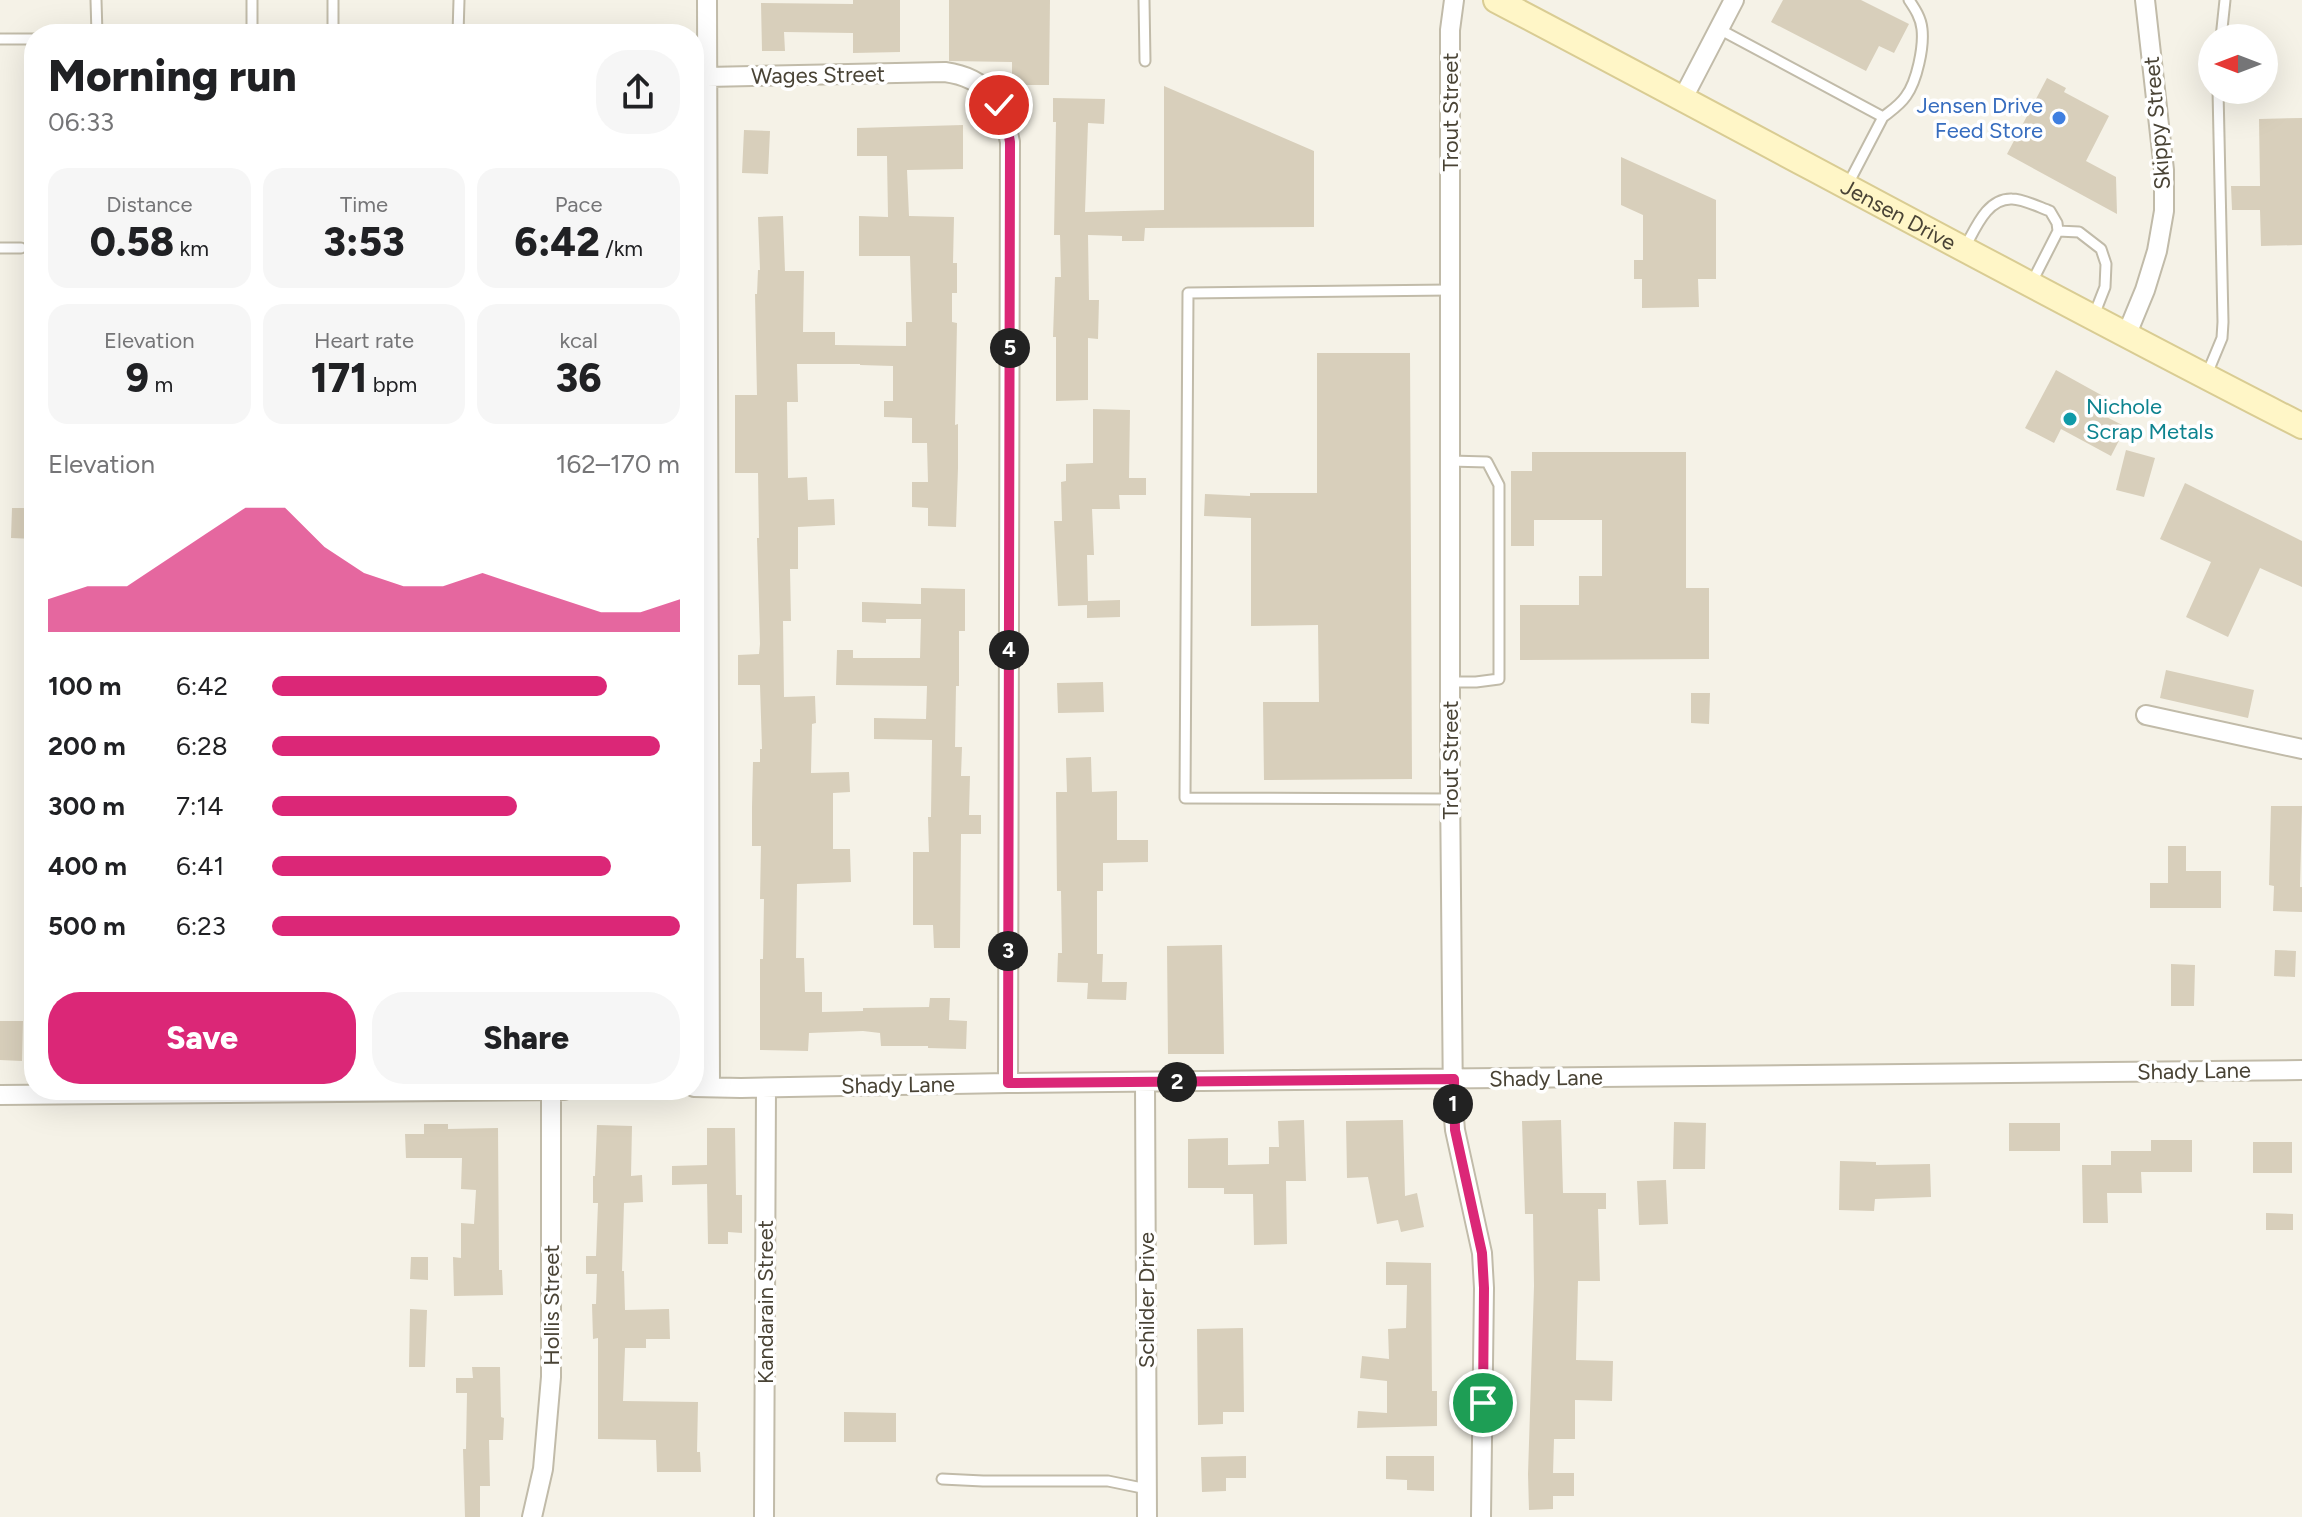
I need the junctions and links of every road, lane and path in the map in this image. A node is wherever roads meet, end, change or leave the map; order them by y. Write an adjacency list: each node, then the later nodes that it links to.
1 (96, 0): 13 (lane)
2 (252, 0): 14 (lane)
3 (333, 0): 15 (lane)
4 (459, 0): 16 (lane)
5 (707, 0): 22 (street)
6 (1144, 0): 21 (lane)
7 (1454, 0): 32 (street, Trout Street)
8 (1496, 0): 23 (main road, Jensen Drive)
9 (1734, 0): 18 (street)
10 (1909, 0): 25 (lane)
11 (2145, 0): 34 (street, Skippy Street)
12 (2225, 0): 17 (lane)
13 (97, 24)
14 (252, 24)
15 (333, 24)
16 (458, 24)
17 (2222, 24)
18 (1719, 29): 23 (street); 25 (lane)
19 (0, 39): 20 (lane)
20 (24, 39)
21 (1145, 61)
22 (707, 77): 39 (street); 45 (street, Wages Street)
23 (1683, 98): 26 (main road, Jensen Drive)
24 (2218, 104): 35 (lane)
25 (1883, 117): 26 (lane)
26 (1847, 186): 30 (main road, Jensen Drive)
27 (2058, 231): 30 (lane); 31 (lane); 33 (lane)
28 (0, 248): 29 (lane)
29 (21, 248)
30 (1964, 249): 31 (main road, Jensen Drive)
31 (2031, 285): 33 (main road, Jensen Drive)
32 (1450, 290): 37 (street, Trout Street); 42 (lane)
33 (2093, 318): 34 (main road, Jensen Drive)
34 (2126, 336): 35 (main road, Jensen Drive)
35 (2206, 377): 36 (main road, Jensen Drive)
36 (2302, 426)
37 (1450, 461): 38 (street, Trout Street); 38 (lane)
38 (1450, 682): 42 (street, Trout Street)
39 (704, 683)
40 (2146, 715): 41 (street)
41 (2302, 749)
42 (1450, 799): 44 (street, Trout Street)
43 (2302, 1070): 44 (street, Shady Lane)
44 (1454, 1079): 46 (street, Shady Lane); 57 (street, Trout Street)
45 (1008, 1083): 46 (street, Shady Lane); 48 (street, Shady Lane)
46 (1145, 1083): 53 (street, Schilder Drive)
47 (704, 1087): 48 (street, Shady Lane)
48 (766, 1088): 55 (street, Kandarain Street)
49 (0, 1095): 50 (street)
50 (24, 1095)
51 (551, 1100): 54 (street, Hollis Street)
52 (942, 1479): 53 (lane)
53 (1147, 1489): 56 (street, Schilder Drive)
54 (532, 1517)
55 (764, 1517)
56 (1147, 1517)
57 (1481, 1517)

